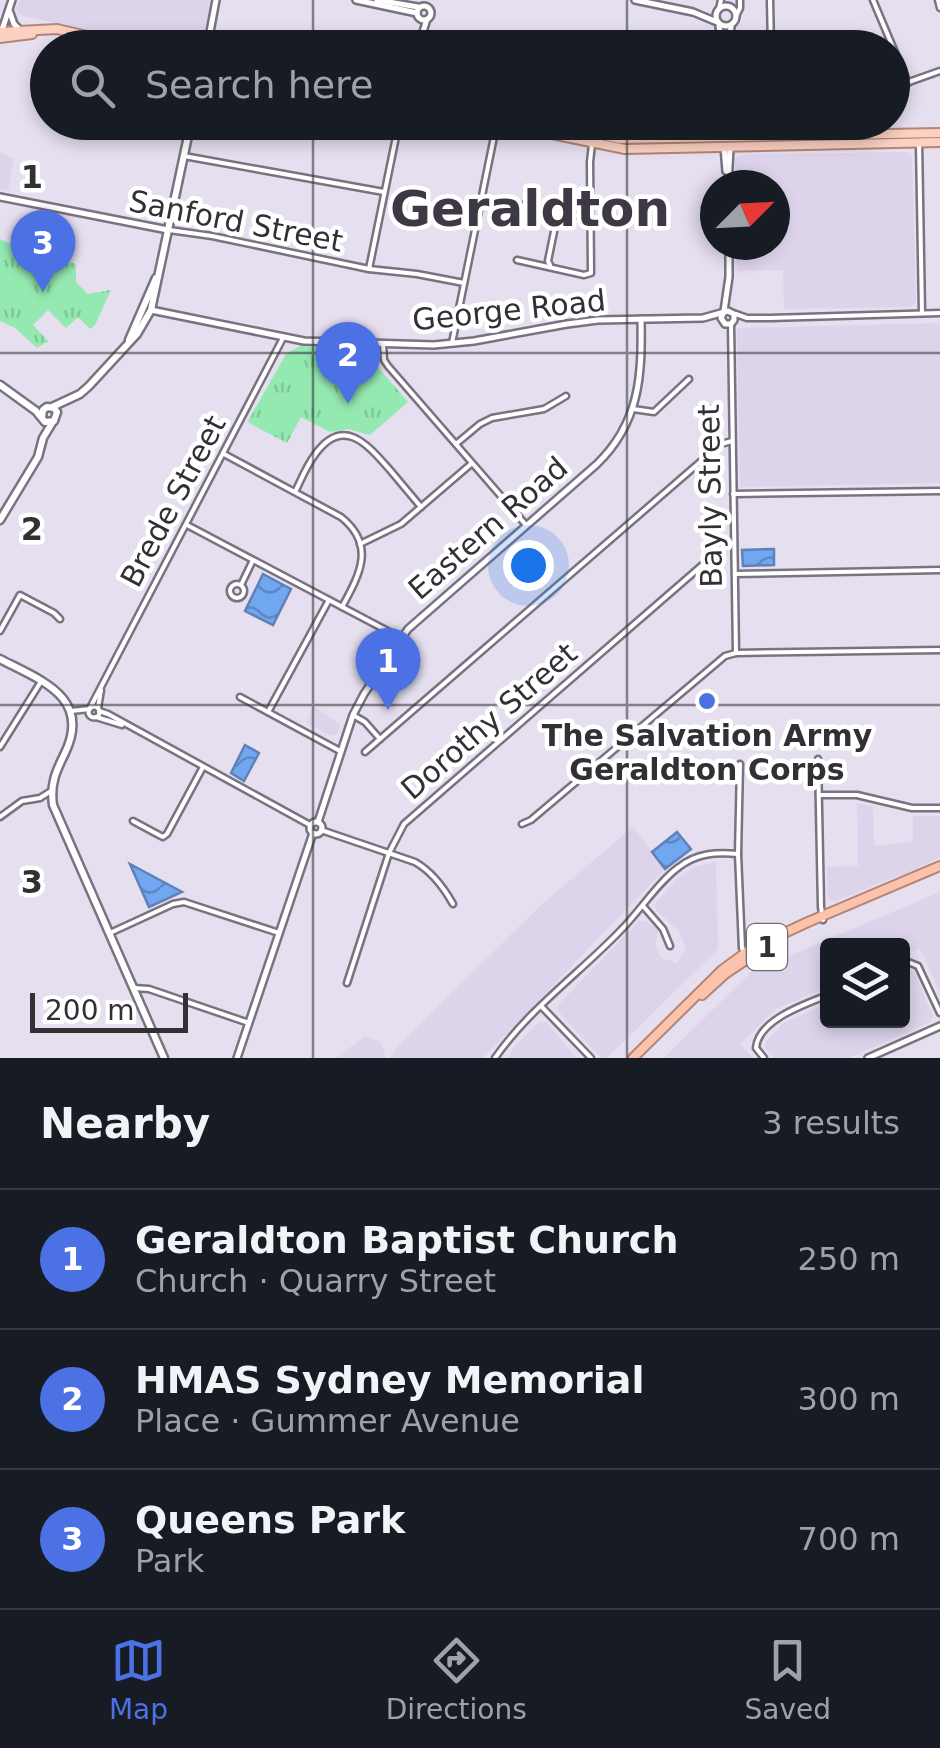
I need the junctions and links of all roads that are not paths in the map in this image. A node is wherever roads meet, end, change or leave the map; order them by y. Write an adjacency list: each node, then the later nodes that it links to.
1 (216, 0): 25 (street)
2 (356, 0): 12 (street)
3 (377, 0): 12 (street)
4 (635, 0): 10 (street)
5 (721, 0): 14 (street)
6 (740, 0): 16 (street)
7 (770, 0): 29 (street)
8 (873, 0): 30 (street)
9 (938, 0): 13 (street)
10 (646, 1): 15 (street)
11 (10, 3): 17 (street); 22 (street); 31 (street)
12 (422, 7): 18 (street); 18 (street)
13 (940, 8)
14 (718, 10): 15 (street); 16 (street); 19 (street)
15 (692, 12): 19 (street)
16 (736, 16): 20 (street)
17 (0, 19)
18 (427, 19): 26 (street)
19 (718, 23): 20 (street); 27 (street)
20 (732, 24): 28 (street)
21 (51, 29): 22 (main road); 23 (main road); 24 (main road)
22 (21, 30): 31 (main road)
23 (48, 30)
24 (56, 30)
25 (210, 30)
26 (423, 30)
27 (720, 30)
28 (730, 30)
29 (771, 30)
30 (886, 30)
31 (0, 34): 32 (main road)
32 (30, 35)
33 (940, 71): 34 (street)
34 (910, 83)
35 (940, 133): 36 (main road)
36 (910, 134)
37 (187, 140): 47 (main road)
38 (396, 140): 49 (street)
39 (493, 140): 59 (street)
40 (592, 140): 53 (street)
41 (647, 140): 45 (main road)
42 (727, 140): 45 (street)
43 (791, 140): 45 (main road)
44 (940, 142): 46 (main road)
45 (727, 143): 46 (main road); 48 (street)
46 (919, 143): 64 (street)
47 (184, 156): 49 (street); 54 (main road)
48 (728, 170)
49 (384, 192): 58 (street)
50 (0, 197): 54 (street, Sanford Street)
51 (525, 204): 52 (street)
52 (558, 212): 53 (street); 57 (street)
53 (591, 218): 57 (street)
54 (168, 230): 58 (street, Sanford Street); 61 (main road)
55 (517, 260): 57 (street)
56 (729, 260): 60 (street)
57 (550, 266)
58 (368, 269): 59 (street, Sanford Street)
59 (464, 283): 72 (street)
60 (728, 297): 62 (street); 63 (street)
61 (147, 309): 70 (street, George Road); 76 (main road)
62 (723, 313): 63 (street, George Road); 66 (street, George Road); 69 (street)
63 (733, 313): 67 (street, George Road); 69 (street)
64 (922, 314): 65 (street, George Road); 67 (street, George Road)
65 (940, 314)
66 (703, 318): 68 (street, George Road); 69 (street, George Road)
67 (747, 318): 69 (street, George Road)
68 (641, 320): 72 (street, George Road); 79 (street, Eastern Road)
69 (728, 323): 83 (street, Bayly Street)
70 (283, 338): 71 (street, George Road); 85 (street, Brede Street)
71 (383, 344): 72 (street, George Road); 84 (street)
72 (452, 344)
73 (689, 379): 79 (street)
74 (0, 385): 77 (main road)
75 (566, 396): 84 (street)
76 (69, 399): 78 (main road); 81 (main road)
77 (22, 401): 78 (main road); 80 (main road)
78 (50, 407): 80 (main road); 81 (main road)
79 (633, 409): 93 (street, Eastern Road)
80 (42, 419): 81 (main road); 82 (main road)
81 (55, 420): 82 (main road)
82 (44, 438): 91 (main road)
83 (732, 441): 89 (street, Bayly Street); 118 (street)
84 (456, 444): 86 (street)
85 (224, 454): 88 (street); 92 (street, Brede Street)
86 (471, 464): 90 (street); 93 (street)
87 (940, 491): 89 (street)
88 (295, 492): 90 (street); 95 (street)
89 (733, 494): 94 (street, Bayly Street)
90 (421, 507): 95 (street)
91 (0, 520)
92 (186, 525): 96 (street); 111 (street, Brede Street)
93 (526, 526): 106 (street, Eastern Road)
94 (734, 543): 98 (street, Bayly Street); 135 (street, Dorothy Street)
95 (360, 544): 103 (street)
96 (253, 560): 99 (street); 102 (street)
97 (940, 570): 98 (street)
98 (734, 574): 108 (street, Bayly Street)
99 (241, 585)
100 (24, 587): 101 (street)
101 (20, 595): 104 (street); 105 (street)
102 (329, 600): 103 (street); 115 (street)
103 (342, 606): 106 (street)
104 (60, 620)
105 (0, 631)
106 (401, 638): 117 (street, Eastern Road)
107 (940, 650): 108 (street)
108 (736, 653): 131 (street)
109 (1, 660): 110 (main road)
110 (42, 680): 116 (main road); 119 (street)
111 (102, 685): 113 (street, Brede Street); 114 (street, Brede Street)
112 (240, 697): 115 (street)
113 (90, 711): 114 (street); 114 (street); 116 (street)
114 (98, 712): 124 (street)
115 (268, 712): 120 (street)
116 (72, 715): 125 (main road)
117 (353, 715): 118 (street); 120 (street, Eastern Road)
118 (380, 740): 121 (street)
119 (0, 746)
120 (340, 750): 130 (street, Eastern Road)
121 (365, 752)
122 (818, 759): 126 (street)
123 (740, 764): 136 (street)
124 (203, 767): 129 (street); 132 (street)
125 (51, 790): 128 (street); 141 (main road)
126 (818, 795): 127 (street); 140 (street)
127 (940, 808)
128 (0, 817)
129 (133, 821)
130 (318, 822): 132 (street); 133 (street)
131 (522, 824)
132 (310, 825): 134 (street)
133 (321, 830): 134 (street); 135 (street)
134 (313, 833): 142 (street)
135 (389, 854): 138 (street); 146 (street, Dorothy Street)
136 (738, 854): 139 (street); 144 (street)
137 (940, 866): 140 (highway, 1)
138 (453, 904)
139 (642, 906): 143 (street); 149 (street)
140 (822, 918): 144 (highway, 1)
141 (110, 932): 142 (street); 147 (main road)
142 (279, 932): 151 (street)
143 (670, 946)
144 (746, 956): 157 (highway, 1)
145 (910, 963): 150 (street)
146 (346, 983)
147 (133, 988): 151 (street); 153 (main road)
148 (820, 999): 158 (street)
149 (541, 1007): 155 (street); 156 (street)
150 (940, 1013)
151 (249, 1022): 154 (street)
152 (940, 1026): 159 (street)
153 (166, 1058)
154 (237, 1058)
155 (495, 1058)
156 (590, 1058)
157 (636, 1058)
158 (764, 1058)
159 (868, 1058)

